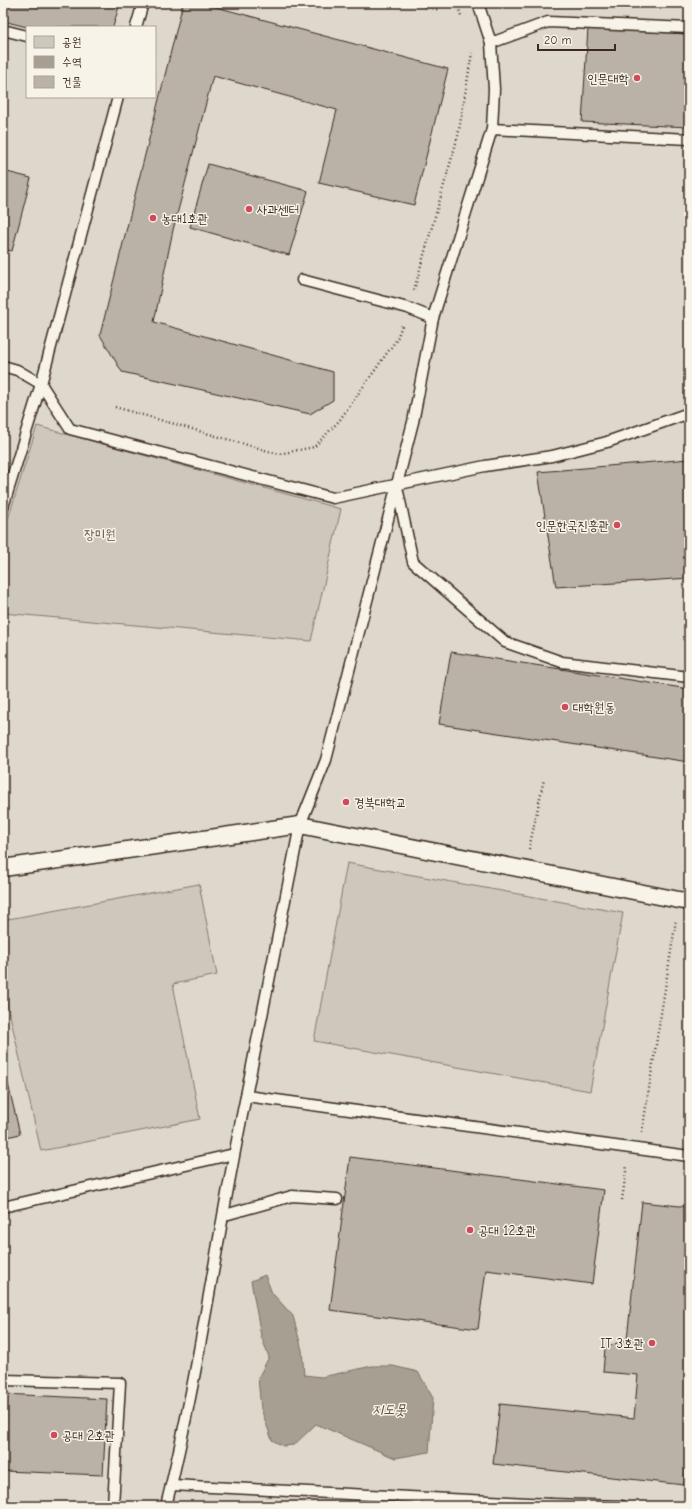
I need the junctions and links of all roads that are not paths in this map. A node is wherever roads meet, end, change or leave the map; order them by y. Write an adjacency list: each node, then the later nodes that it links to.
1 (143, 3): 3 (lane)
2 (478, 3): 7 (lane)
3 (136, 26)
4 (689, 28): 7 (lane)
5 (3, 30): 6 (lane)
6 (26, 36)
7 (491, 43): 9 (lane)
8 (118, 98): 14 (lane)
9 (492, 129): 10 (lane); 12 (lane)
10 (689, 139)
11 (302, 280): 12 (lane)
12 (433, 318): 16 (lane)
13 (3, 366): 14 (lane)
14 (41, 384): 16 (lane); 17 (lane)
15 (689, 413): 16 (lane)
16 (397, 485): 18 (lane); 19 (lane)
17 (3, 507)
18 (689, 677)
19 (300, 825): 20 (street); 21 (street); 22 (lane)
20 (3, 868)
21 (684, 901)
22 (246, 1096): 23 (lane); 24 (lane)
23 (234, 1154): 26 (lane); 27 (lane)
24 (689, 1156)
25 (337, 1199): 27 (lane)
26 (3, 1207)
27 (225, 1215): 29 (lane)
28 (3, 1380): 31 (lane)
29 (171, 1485): 30 (lane); 32 (lane)
30 (550, 1505): 33 (lane)
31 (113, 1506)
32 (166, 1506)
33 (622, 1506)

